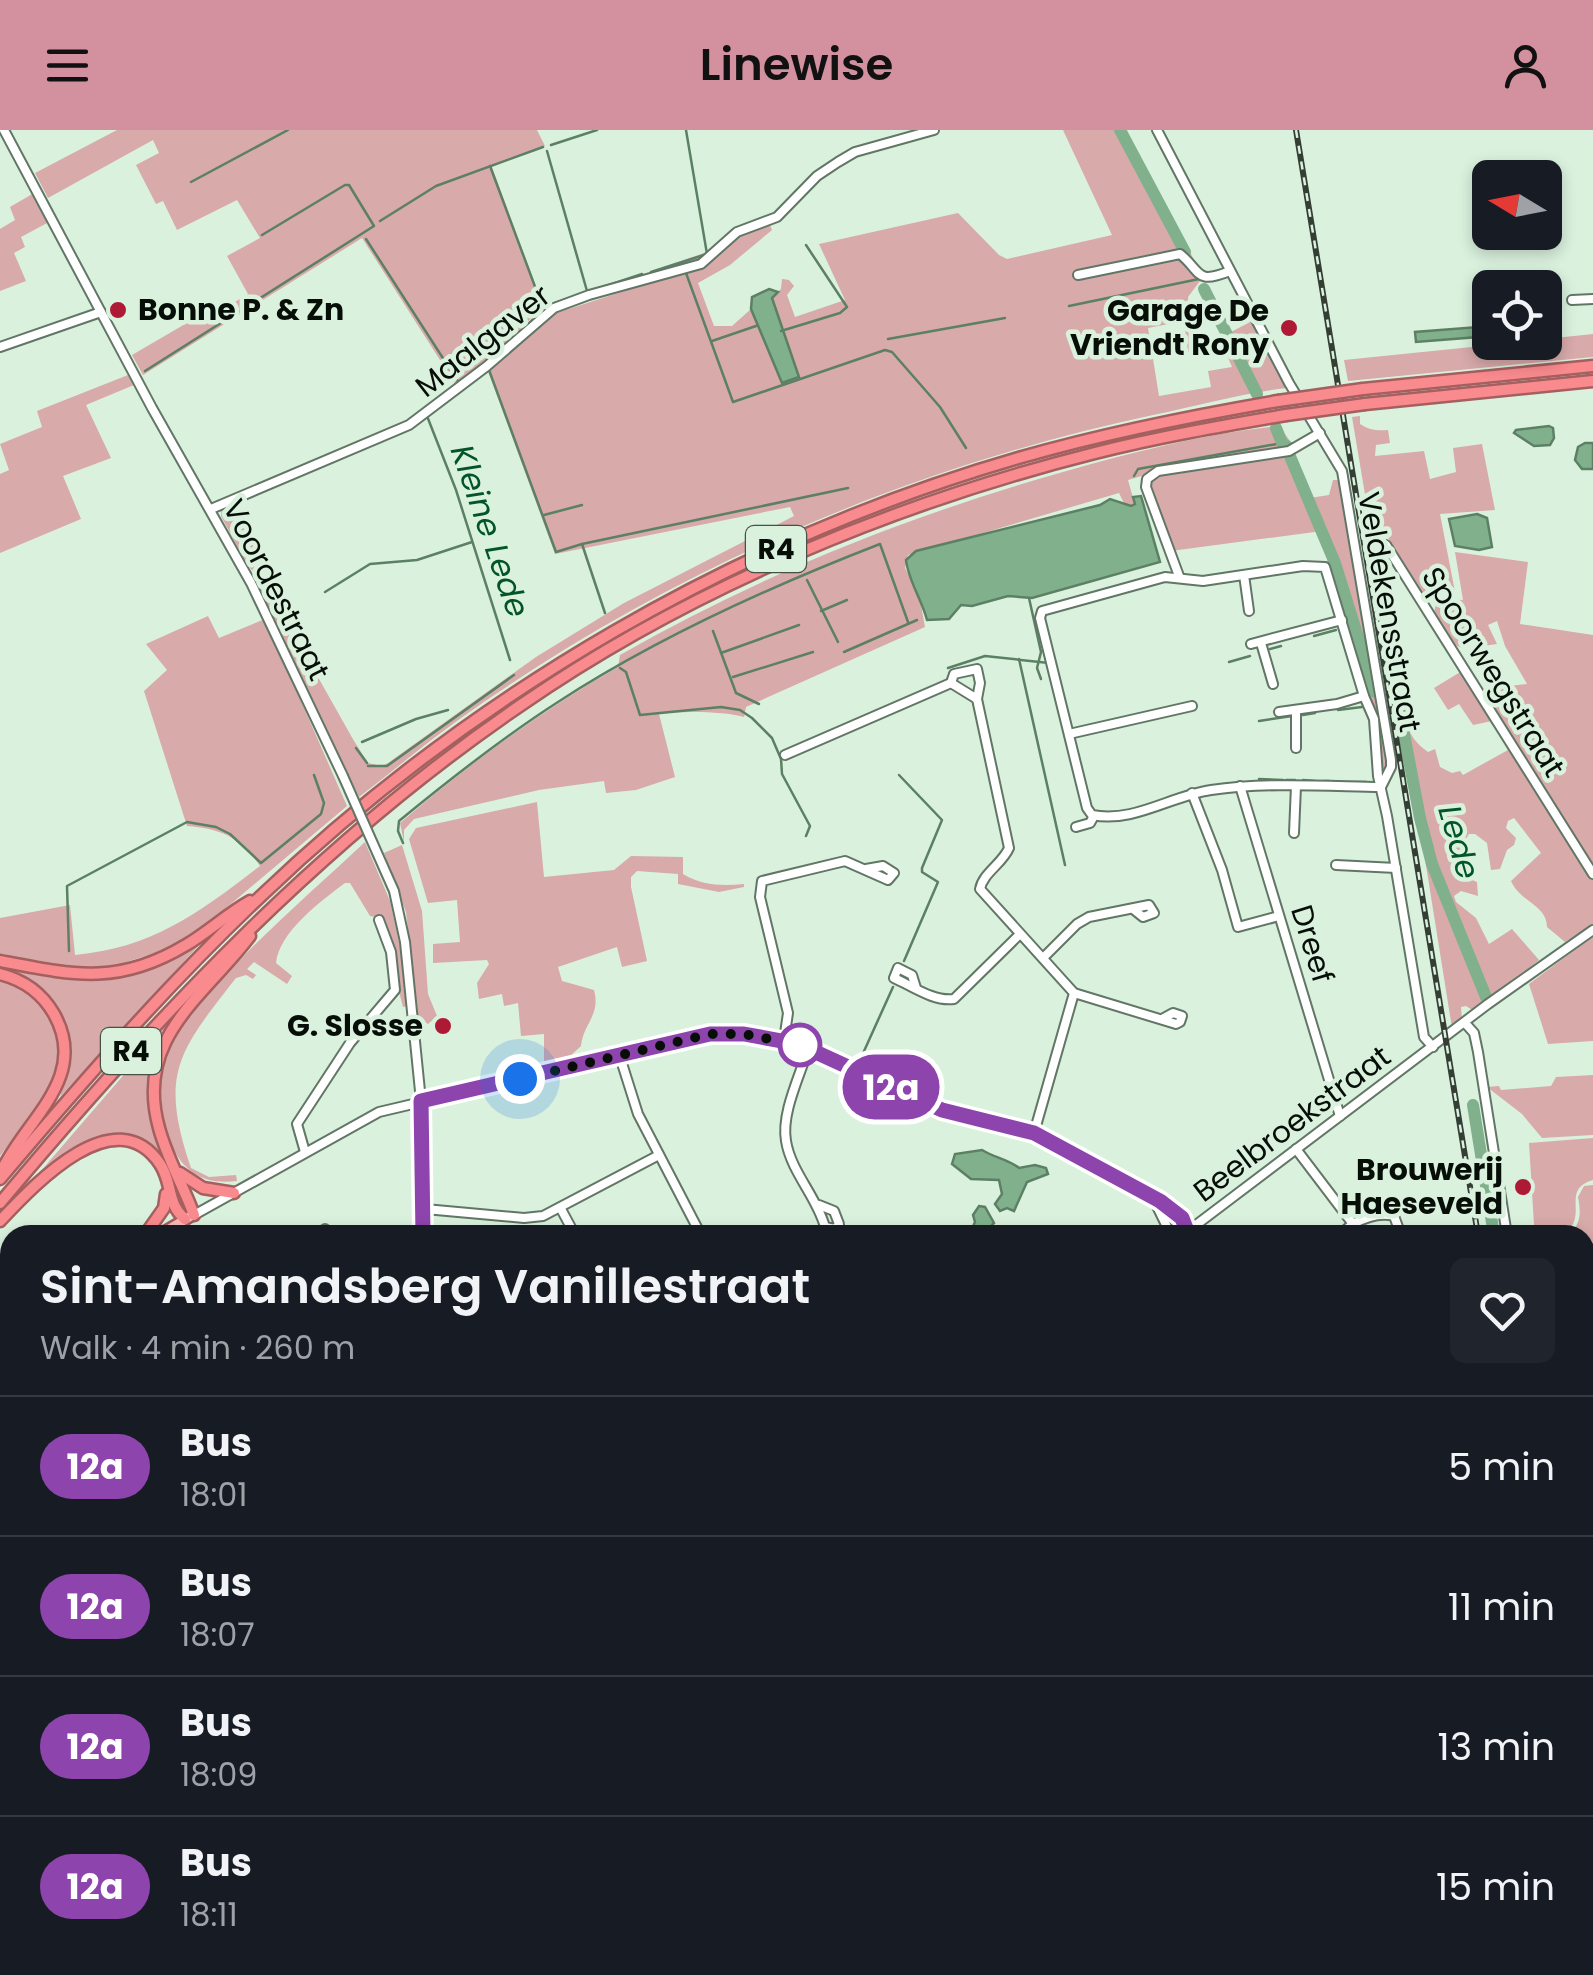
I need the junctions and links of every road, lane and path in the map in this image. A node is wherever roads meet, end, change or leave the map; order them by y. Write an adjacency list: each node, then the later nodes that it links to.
1 (4, 130): 8 (street, Voordestraat)
2 (934, 130): 13 (street, Maalgaver)
3 (1157, 130): 4 (street, Veldekensstraat)
4 (1230, 271): 5 (street); 12 (street, Veldekensstraat)
5 (1078, 275)
6 (1572, 300): 7 (street)
7 (1593, 300)
8 (100, 312): 9 (street); 13 (street, Voordestraat)
9 (0, 347)
10 (1593, 366): 42 (highway, R4, bridge)
11 (1593, 381): 43 (highway, R4, bridge)
12 (1320, 433): 16 (street); 31 (street, Veldekensstraat)
13 (210, 509): 60 (street, Voordestraat, bridge)
14 (1386, 545): 39 (street, Spoorwegstraat)
15 (1244, 575): 16 (street); 17 (street); 18 (street)
16 (1179, 576): 26 (street)
17 (1249, 610)
18 (1342, 620): 20 (street); 21 (street)
19 (951, 683): 22 (street); 22 (street); 28 (street)
20 (1273, 684)
21 (1364, 696): 24 (street); 31 (street)
22 (977, 699): 41 (street)
23 (1192, 706): 26 (street)
24 (1296, 710): 25 (street); 27 (street)
25 (1280, 712)
26 (1070, 734): 33 (street)
27 (1296, 748)
28 (785, 754)
29 (1240, 786): 30 (street); 32 (street); 45 (street, Dreef)
30 (1296, 786): 31 (street); 35 (street)
31 (1381, 787): 37 (street)
32 (1192, 794): 33 (street); 45 (street)
33 (1094, 816): 34 (street)
34 (1076, 827)
35 (1294, 832)
36 (1336, 866): 37 (street)
37 (1396, 868): 57 (street)
38 (866, 869): 56 (street)
39 (1593, 874)
40 (968, 892): 41 (street)
41 (981, 892): 48 (street)
42 (264, 893): 50 (highway); 67 (highway, R4)
43 (272, 907): 66 (highway); 70 (highway, R4)
44 (1132, 909): 49 (street)
45 (1279, 916): 61 (street, Dreef)
46 (379, 920): 64 (street)
47 (1593, 930): 55 (street)
48 (1019, 935): 49 (street); 52 (street)
49 (1044, 958): 53 (street)
50 (0, 961)
51 (0, 974): 67 (highway)
52 (916, 988)
53 (1074, 993): 54 (street); 62 (street)
54 (1162, 1019)
55 (1466, 1024): 57 (street, Beelbroekstraat); 85 (street)
56 (784, 1040): 58 (street); 59 (street)
57 (1432, 1047): 61 (street, Beelbroekstraat)
58 (808, 1049): 62 (street); 71 (street)
59 (620, 1057): 60 (street); 65 (street)
60 (421, 1101): 64 (street); 72 (street, Voordestraat)
61 (1340, 1116): 63 (street, Beelbroekstraat)
62 (1034, 1133): 82 (street)
63 (1296, 1148): 76 (street); 83 (street, Beelbroekstraat)
64 (305, 1152): 69 (street)
65 (659, 1155): 73 (street); 81 (street)
66 (176, 1169): 69 (highway); 74 (highway)
67 (0, 1176)
68 (167, 1188): 74 (highway); 75 (highway); 77 (highway)
69 (234, 1193): 74 (street)
70 (0, 1204)
71 (819, 1206)
72 (425, 1209): 73 (street); 79 (street, Voordestraat)
73 (562, 1209): 80 (street)
74 (190, 1217): 78 (main road)
75 (0, 1220)
76 (1353, 1224): 84 (street)
77 (153, 1225)
78 (176, 1225)
79 (424, 1225)
80 (570, 1225)
81 (696, 1225)
82 (1168, 1225)
83 (1195, 1225)
84 (1397, 1225)
85 (1505, 1225)

